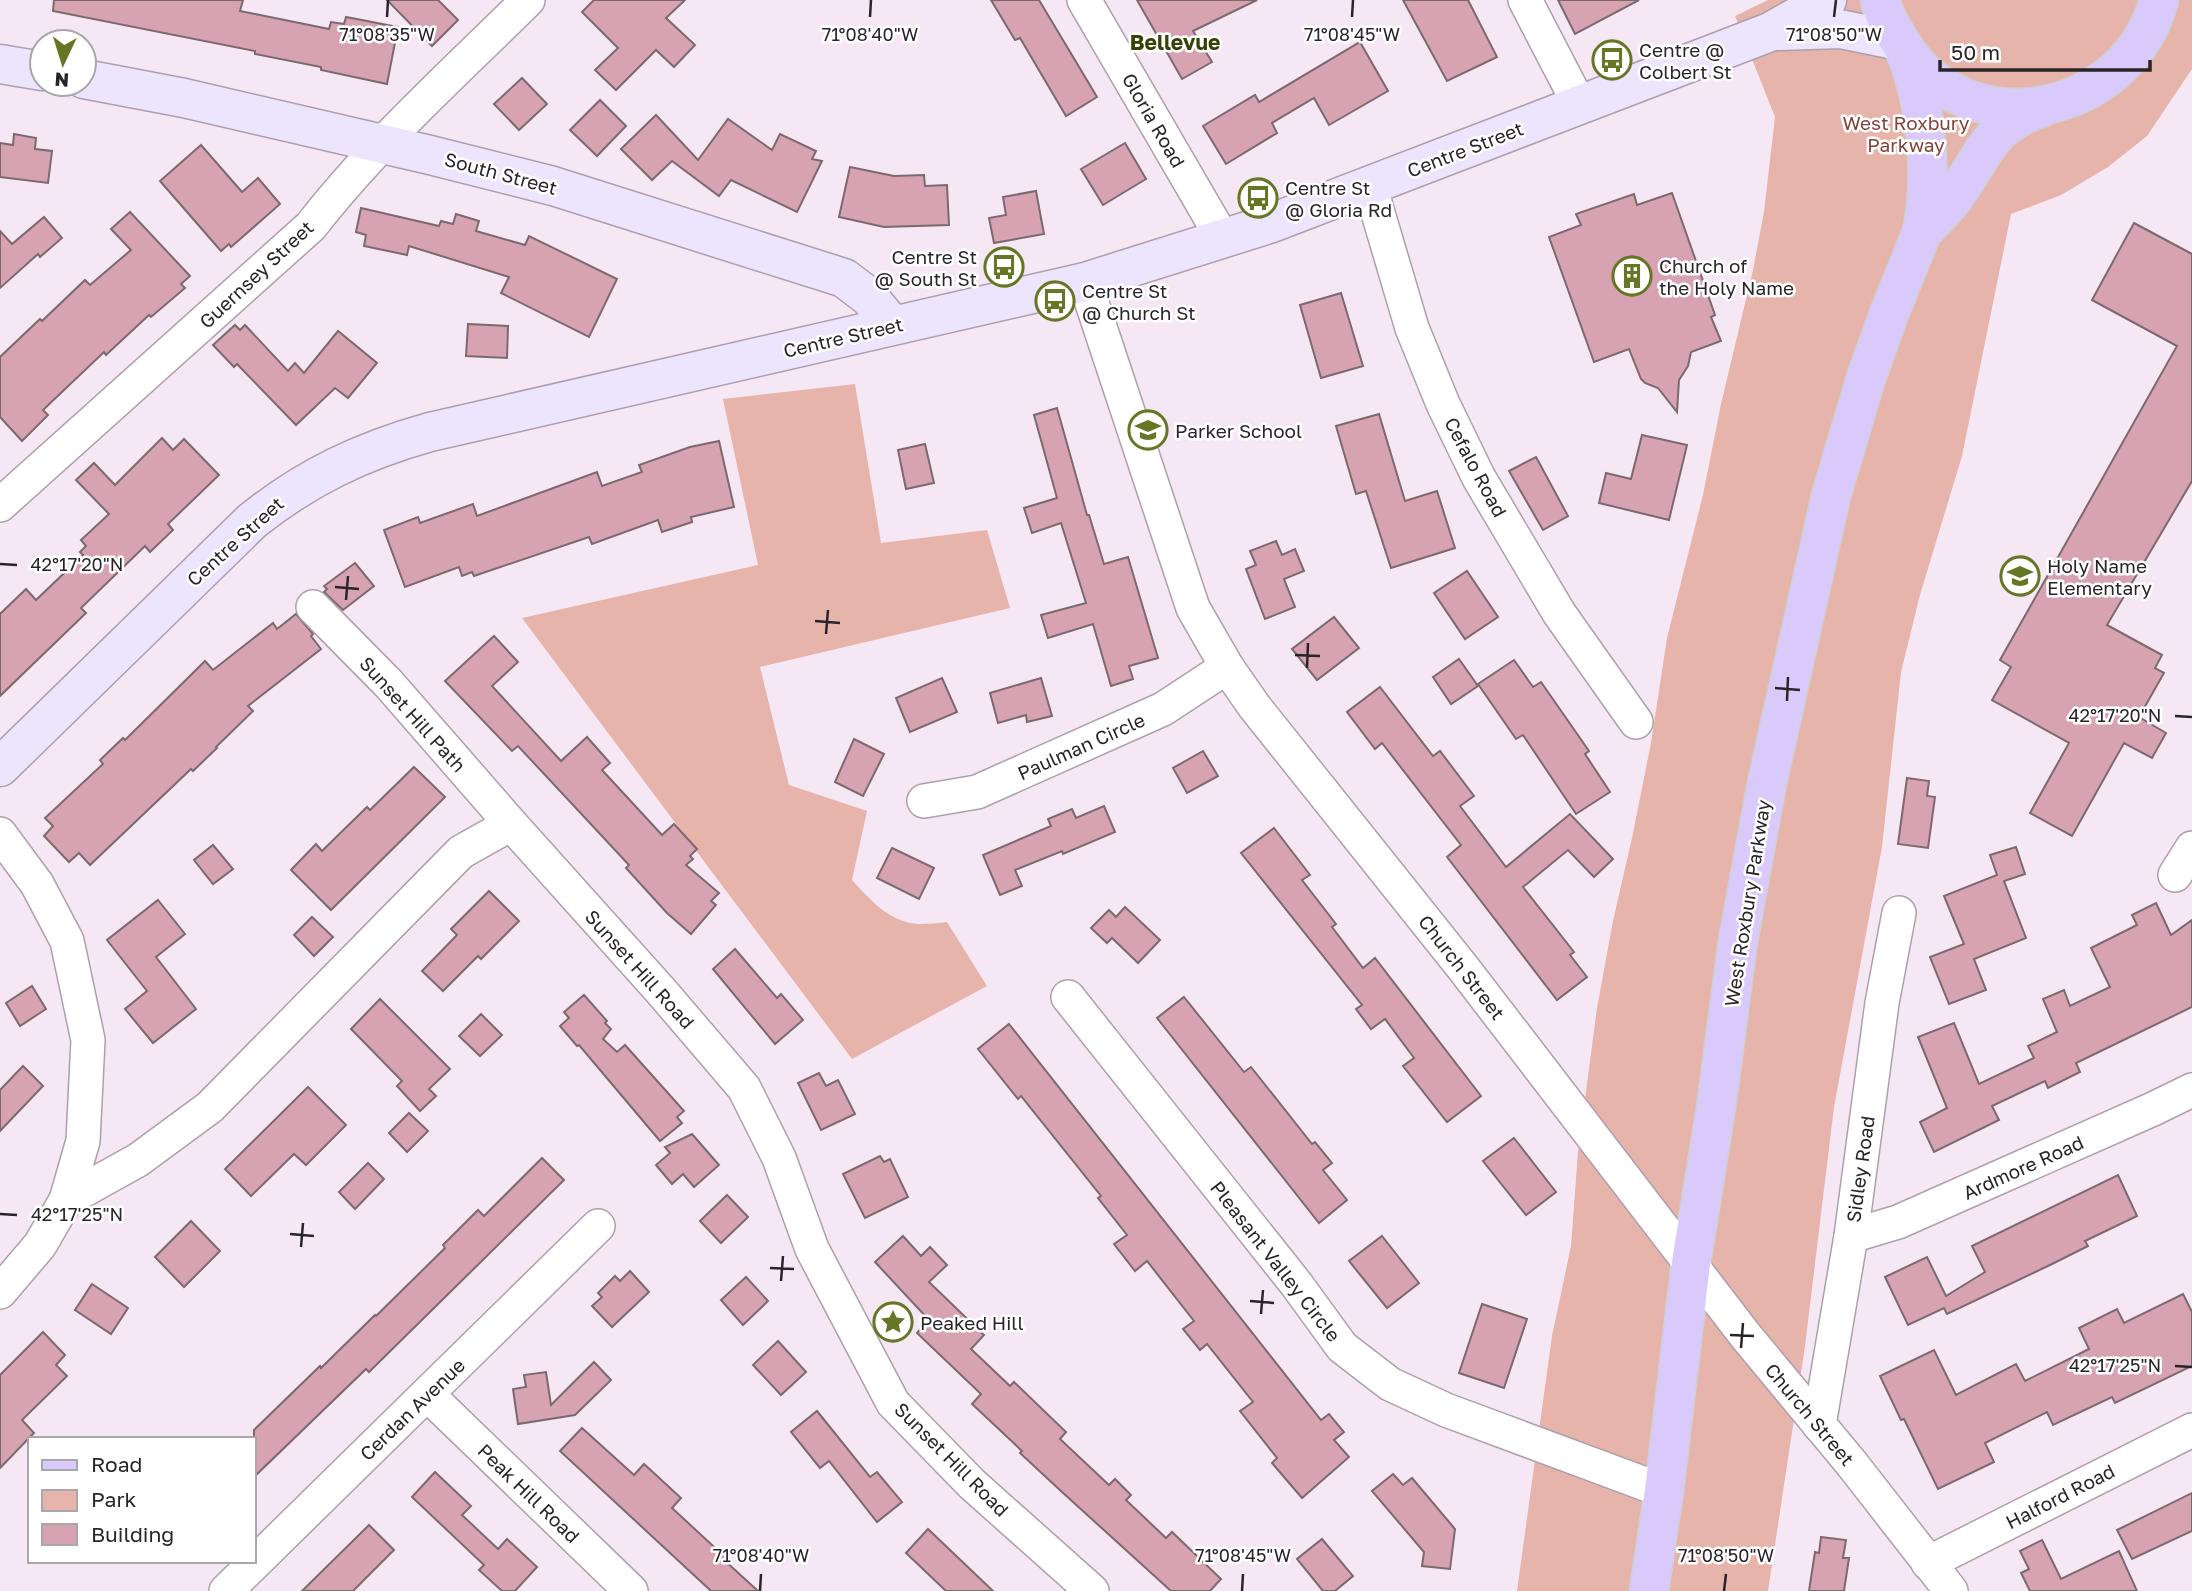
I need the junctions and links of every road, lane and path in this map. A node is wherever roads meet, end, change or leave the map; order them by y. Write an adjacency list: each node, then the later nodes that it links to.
1 (528, 0): 14 (street, Guernsey Street)
2 (1084, 0): 17 (street, Gloria Road)
3 (1525, 0): 12 (street)
4 (1827, 0): 7 (main road, Centre Street)
5 (1880, 0): 8 (main road)
6 (2160, 1): 13 (main road, West Roxbury Parkway)
7 (1770, 32): 8 (main road, Centre Street); 12 (main road, Centre Street)
8 (1902, 46): 13 (main road); 16 (main road, West Roxbury Parkway)
9 (0, 64): 10 (main road)
10 (28, 69)
11 (98, 82): 14 (main road, South Street)
12 (1579, 104): 15 (main road, Centre Street)
13 (2049, 106): 16 (main road, West Roxbury Parkway)
14 (381, 145): 19 (main road, South Street); 20 (street, Guernsey Street)
15 (1370, 186): 17 (main road, Centre Street); 23 (street, Cefalo Road)
16 (1922, 233): 34 (main road, West Roxbury Parkway)
17 (1223, 239): 18 (main road, Centre Street)
18 (1085, 282): 19 (main road, Centre Street); 22 (street, Church Street)
19 (892, 325): 24 (main road, Centre Street)
20 (0, 505)
21 (313, 607): 26 (street, Sunset Hill Path)
22 (1227, 667): 25 (street, Paulman Circle); 34 (street, Church Street)
23 (1636, 722)
24 (0, 767)
25 (924, 801)
26 (511, 824): 31 (street); 45 (street, Sunset Hill Road)
27 (0, 834): 31 (street)
28 (1899, 914): 33 (street, Sidley Road)
29 (1068, 997): 39 (street, Pleasant Valley Circle)
30 (2192, 1090): 33 (street, Ardmore Road)
31 (66, 1200): 35 (street)
32 (598, 1226): 36 (street, Cerdan Avenue)
33 (1850, 1236): 37 (street, Sidley Road)
34 (1691, 1263): 37 (street, Church Street); 39 (main road, West Roxbury Parkway)
35 (0, 1293)
36 (427, 1394): 40 (street, Cerdan Avenue); 44 (street, Peak Hill Road)
37 (1819, 1425): 42 (street, Church Street)
38 (2192, 1430): 42 (street, Halford Road)
39 (1664, 1491): 46 (main road, West Roxbury Parkway)
40 (256, 1562)
41 (255, 1563): 43 (street, Cerdan Avenue)
42 (1928, 1563): 47 (street, Church Street)
43 (226, 1591)
44 (631, 1591)
45 (1092, 1591)
46 (1649, 1591)
47 (1951, 1591)

